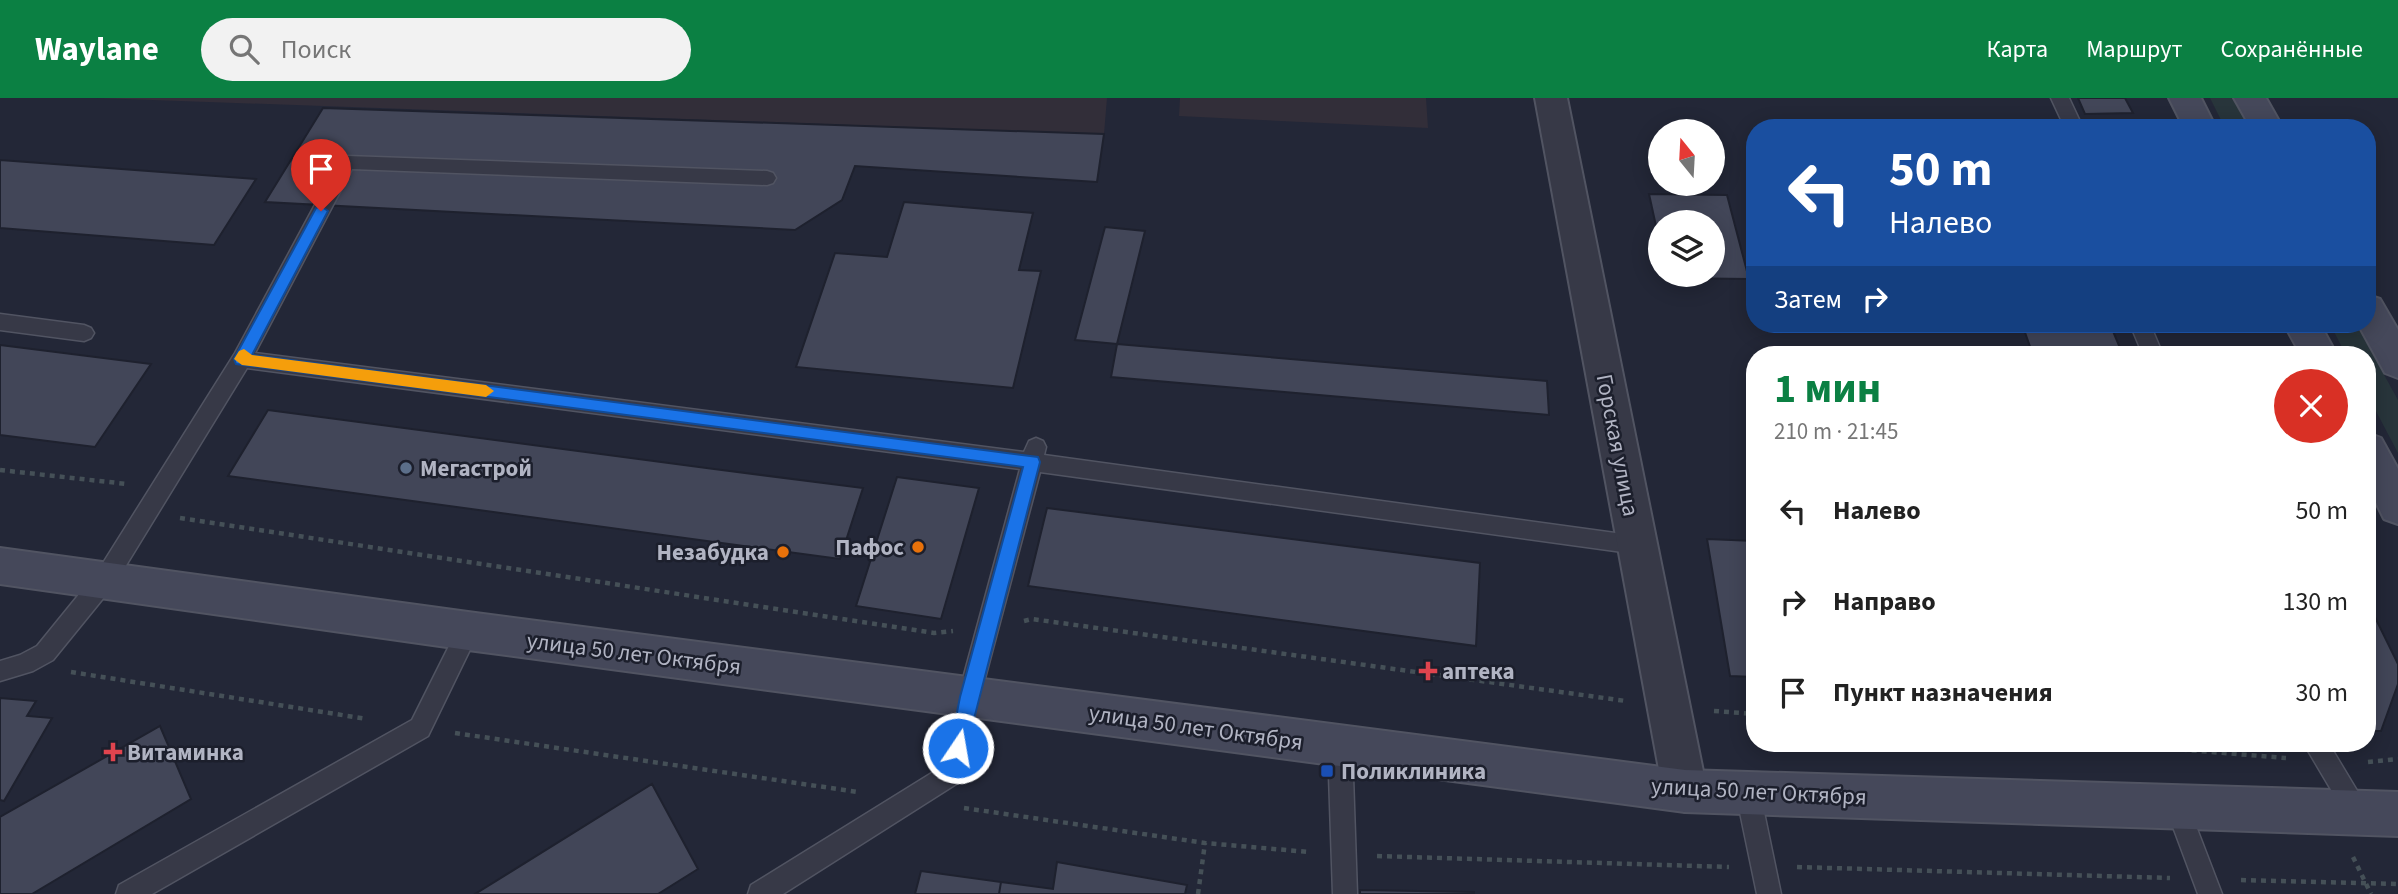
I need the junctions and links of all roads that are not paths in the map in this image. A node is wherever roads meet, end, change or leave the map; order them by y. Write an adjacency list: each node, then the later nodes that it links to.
1 (1551, 98): 17 (street, Горская улица)
2 (2060, 98): 5 (lane)
3 (2185, 98): 6 (main road)
4 (2250, 98): 7 (main road)
5 (2070, 119)
6 (2196, 119)
7 (2262, 119)
8 (766, 178): 12 (lane)
9 (0, 322): 11 (lane)
10 (2376, 323): 13 (main road)
11 (84, 333)
12 (242, 359): 14 (lane); 19 (lane)
13 (2398, 363)
14 (1034, 454): 17 (lane); 22 (lane)
15 (2376, 465): 16 (main road)
16 (2398, 508)
17 (1637, 545): 25 (street, Горская улица)
18 (0, 566): 19 (main road, улица 50 лет Октября)
19 (106, 579): 20 (main road, улица 50 лет Октября); 21 (lane)
20 (468, 631): 22 (main road, улица 50 лет Октября); 31 (lane)
21 (0, 671)
22 (969, 697): 23 (main road, улица 50 лет Октября); 32 (lane)
23 (1340, 746): 25 (main road, улица 50 лет Октября); 33 (lane)
24 (2321, 752): 28 (lane)
25 (1685, 791): 26 (main road, улица 50 лет Октября)
26 (1748, 793): 27 (main road, улица 50 лет Октября); 34 (lane)
27 (2178, 808): 28 (main road, улица 50 лет Октября); 30 (lane)
28 (2357, 812): 29 (main road, улица 50 лет Октября)
29 (2398, 814)
30 (2207, 887)
31 (128, 894)
32 (760, 894)
33 (1345, 894)
34 (1769, 894)

